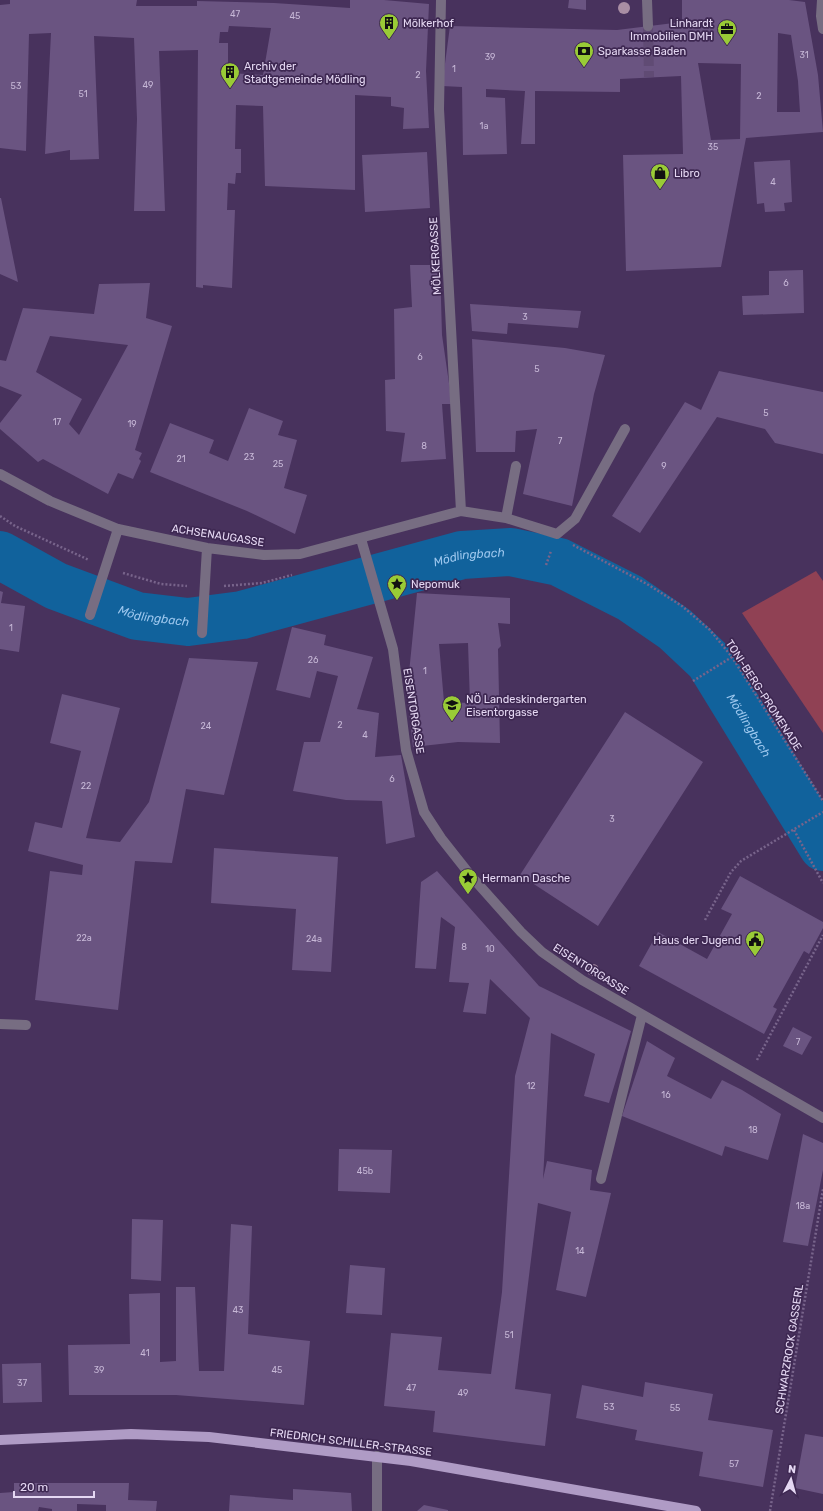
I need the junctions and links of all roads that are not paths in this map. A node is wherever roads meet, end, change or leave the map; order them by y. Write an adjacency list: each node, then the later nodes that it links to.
1 (441, 0): 9 (street, MÖLKERGASSE)
2 (647, 0): 4 (street)
3 (822, 0): 5 (street)
4 (648, 26)
5 (823, 29)
6 (625, 429): 10 (street, ACHSENAUGASSE)
7 (516, 466): 10 (street)
8 (0, 474): 11 (street, ACHSENAUGASSE)
9 (461, 511): 10 (street, ACHSENAUGASSE); 12 (street, ACHSENAUGASSE)
10 (506, 518)
11 (118, 529): 13 (street, ACHSENAUGASSE); 14 (street)
12 (361, 539): 13 (street, ACHSENAUGASSE); 16 (street, EISENTORGASSE)
13 (207, 548): 15 (street)
14 (90, 615)
15 (202, 633)
16 (642, 1015): 19 (street, EISENTORGASSE); 20 (street)
17 (0, 1024): 18 (street)
18 (26, 1025)
19 (823, 1118)
20 (601, 1179)
21 (0, 1440): 22 (main road, FRIEDRICH SCHILLER-STRASSE)
22 (377, 1456): 23 (street); 24 (main road, FRIEDRICH SCHILLER-STRASSE)
23 (377, 1511)
24 (696, 1511)

